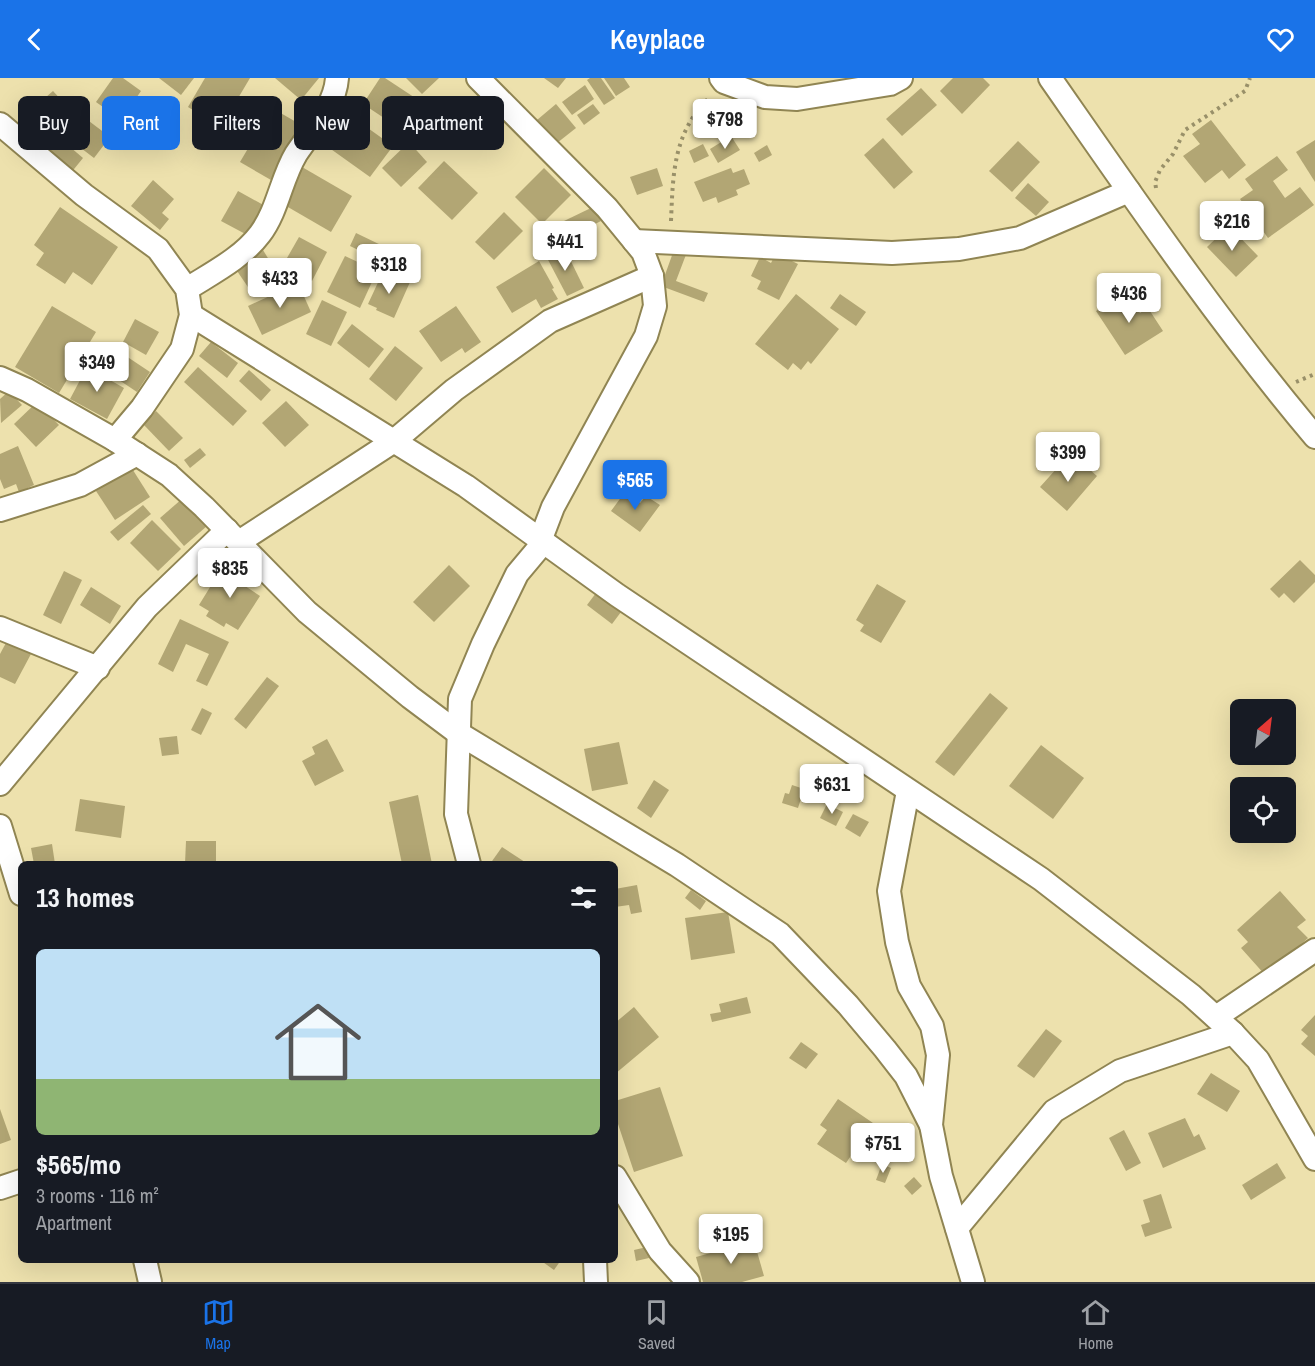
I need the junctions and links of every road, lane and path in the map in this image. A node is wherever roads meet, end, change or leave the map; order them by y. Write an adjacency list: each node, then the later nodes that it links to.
1 (337, 78): 13 (street)
2 (478, 78): 10 (street)
3 (901, 78): 6 (street)
4 (1050, 78): 8 (street)
5 (1250, 78): 9 (path)
6 (722, 80): 11 (path)
7 (0, 124): 13 (street)
8 (1129, 191): 11 (street); 16 (street)
9 (1157, 196)
10 (634, 241): 11 (street); 12 (street)
11 (670, 243)
12 (652, 276): 18 (street); 22 (street)
13 (187, 289): 14 (street)
14 (191, 315): 17 (street); 18 (street)
15 (0, 378): 17 (street)
16 (1315, 437)
17 (115, 440): 19 (street)
18 (394, 441): 21 (street); 22 (street)
19 (137, 454): 20 (street); 21 (street)
20 (0, 510)
21 (233, 536): 24 (street); 25 (street)
22 (542, 542): 25 (street); 27 (street)
23 (0, 628): 24 (street)
24 (98, 668): 26 (street)
25 (458, 733): 29 (street); 34 (street)
26 (0, 784)
27 (908, 791): 32 (street); 34 (street)
28 (0, 826): 30 (street)
29 (468, 861)
30 (18, 884)
31 (1315, 950): 32 (street)
32 (1216, 1017): 33 (street)
33 (1233, 1033): 35 (street); 39 (street)
34 (931, 1125): 39 (street)
35 (1315, 1159)
36 (18, 1181): 38 (street)
37 (618, 1182): 44 (street)
38 (0, 1188)
39 (957, 1228): 45 (street)
40 (146, 1263): 42 (street)
41 (595, 1263): 43 (street)
42 (150, 1282)
43 (596, 1282)
44 (688, 1282)
45 (973, 1282)

